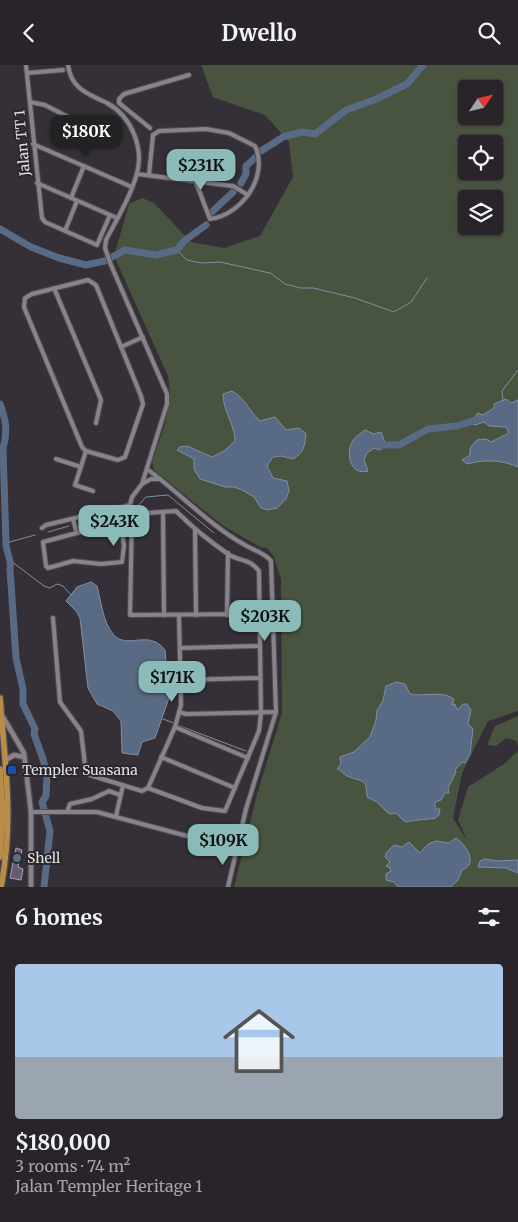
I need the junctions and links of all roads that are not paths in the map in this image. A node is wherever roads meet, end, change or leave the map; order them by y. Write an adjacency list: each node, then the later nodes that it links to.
1 (26, 65): 4 (street, Jalan TT 1)
2 (68, 65): 13 (street)
3 (64, 70): 4 (street)
4 (27, 73): 6 (street, Jalan TT 1)
5 (189, 75): 8 (street)
6 (30, 103): 7 (street); 11 (street, Jalan TT 1)
7 (110, 121)
8 (150, 128): 9 (street); 10 (street)
9 (159, 131): 10 (street); 18 (street)
10 (153, 135): 14 (street)
11 (34, 144): 12 (street); 16 (street, Jalan TT 1)
12 (84, 166): 17 (street); 19 (street)
13 (137, 172): 14 (street); 17 (street)
14 (149, 173): 15 (street)
15 (195, 180): 18 (street); 18 (street)
16 (37, 183): 19 (street); 23 (street, Jalan TT 1)
17 (132, 187): 22 (street)
18 (248, 195)
19 (71, 198): 20 (street)
20 (77, 201): 21 (street); 23 (street)
21 (110, 215): 22 (street); 23 (street)
22 (117, 218): 25 (street)
23 (65, 231)
24 (54, 288): 26 (street); 27 (street); 28 (street)
25 (143, 337): 26 (street); 31 (street)
26 (121, 347): 28 (street)
27 (96, 423)
28 (86, 451): 30 (street)
29 (56, 459): 30 (street)
30 (81, 467): 34 (street)
31 (147, 469): 32 (street); 33 (street)
32 (160, 479): 33 (street); 56 (street)
33 (142, 483): 35 (street)
34 (93, 491)
35 (130, 505): 37 (street); 38 (street)
36 (163, 512): 37 (street); 41 (street); 45 (street)
37 (132, 514): 45 (street)
38 (82, 517): 39 (street); 39 (street)
39 (73, 519): 40 (street)
40 (42, 528)
41 (195, 529): 43 (street); 47 (street)
42 (43, 542): 42 (street)
43 (228, 553): 44 (street); 48 (street)
44 (260, 614): 48 (street); 50 (street)
45 (164, 615): 46 (street)
46 (179, 615): 47 (street); 51 (street)
47 (196, 615): 48 (street)
48 (227, 615)
49 (53, 618): 65 (street)
50 (260, 646): 51 (street); 52 (street)
51 (181, 648): 53 (street)
52 (260, 679): 53 (street); 57 (street)
53 (182, 680): 55 (street)
54 (0, 698): 58 (highway)
55 (179, 712): 57 (street); 59 (street)
56 (276, 712): 57 (street); 72 (street)
57 (261, 713): 62 (street)
58 (1, 714): 60 (street); 63 (highway)
59 (174, 727): 61 (street); 62 (street)
60 (24, 757): 63 (street); 69 (street)
61 (161, 757): 66 (street); 67 (street)
62 (248, 758): 67 (street)
63 (6, 760): 74 (highway)
64 (0, 769): 73 (highway)
65 (123, 785): 66 (street); 68 (street)
66 (148, 788): 67 (street)
67 (235, 788)
68 (120, 795): 70 (street); 71 (street)
69 (31, 812): 70 (street); 75 (street)
70 (67, 812): 71 (street)
71 (116, 816): 72 (street)
72 (236, 849): 76 (street)
73 (0, 857)
74 (1, 887)
75 (31, 887)
76 (228, 887)

